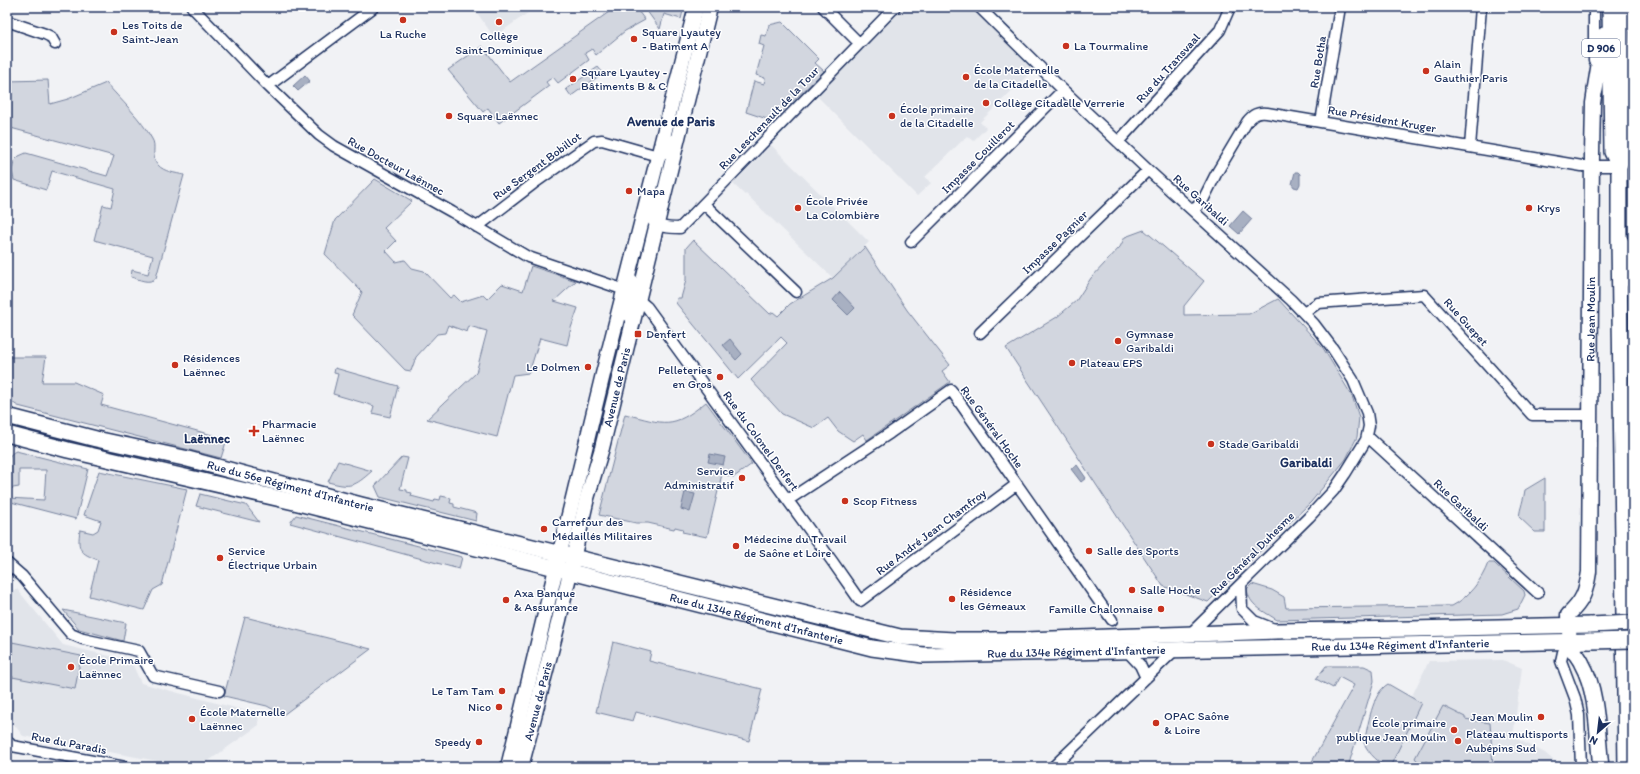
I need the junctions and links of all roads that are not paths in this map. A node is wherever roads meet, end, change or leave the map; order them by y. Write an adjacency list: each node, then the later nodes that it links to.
1 (192, 7): 17 (street, Rue Docteur Laënnec)
2 (374, 7): 17 (street)
3 (696, 7): 24 (main road, Avenue de Paris)
4 (710, 7): 20 (main road, Avenue de Paris)
5 (823, 7): 15 (street)
6 (894, 7): 15 (street, Rue Leschenault de la Tour)
7 (978, 7): 18 (street, Rue Garibaldi)
8 (1230, 7): 22 (street, Rue du Transvaal)
9 (1340, 7): 21 (street, Rue Botha)
10 (1481, 7): 23 (street)
11 (1594, 7): 19 (street, Rue Jean Moulin)
12 (1610, 7): 19 (main road, D 906); 26 (main road, D 906)
13 (1622, 7): 26 (main road, D 906)
14 (7, 21): 16 (street)
15 (860, 43): 29 (street, Rue Leschenault de la Tour)
16 (54, 44)
17 (268, 86): 32 (street, Rue Docteur Laënnec)
18 (1063, 90): 22 (street, Rue Garibaldi); 34 (street, Impasse Couillerot)
19 (1595, 90): 25 (main road, Rue Jean Moulin / D 906)
20 (685, 112): 24 (street); 31 (main road, Avenue de Paris)
21 (1321, 122): 23 (street, Rue Président Kruger); 30 (street, Rue Président Kruger)
22 (1118, 142): 27 (street, Rue Garibaldi)
23 (1470, 147): 25 (street, Rue Président Kruger)
24 (658, 156): 28 (main road, Avenue de Paris); 32 (street, Rue Sergent Bobillot)
25 (1592, 166): 26 (street, Rue Président Kruger); 43 (main road, Rue Jean Moulin / D 906)
26 (1619, 166): 33 (main road, D 906)
27 (1148, 170): 30 (street, Rue Garibaldi); 41 (street, Impasse Pagnier)
28 (654, 171): 31 (street); 35 (main road, Avenue de Paris)
29 (704, 204): 31 (street, Rue Leschenault de la Tour); 38 (street)
30 (1194, 210): 40 (street, Rue Garibaldi)
31 (656, 224): 39 (main road, Avenue de Paris)
32 (477, 228): 37 (street, Rue Docteur Laënnec)
33 (1619, 238): 36 (main road); 73 (main road, D 906)
34 (911, 242)
35 (635, 250): 37 (main road, Avenue de Paris); 39 (street)
36 (1633, 282)
37 (625, 290): 42 (street); 51 (main road, Avenue de Paris)
38 (796, 292)
39 (638, 299): 42 (main road, Avenue de Paris); 49 (street, Rue du Colonel Denfert)
40 (1304, 313): 43 (street, Rue Guepet); 46 (street, Rue Garibaldi)
41 (980, 333)
42 (625, 353): 51 (main road, Avenue de Paris)
43 (1591, 415): 56 (main road, Rue Jean Moulin / D 906)
44 (7, 416): 51 (main road, Rue du 56e Régiment d'Infanterie)
45 (7, 434): 51 (main road, Rue du 56e Régiment d'Infanterie)
46 (1367, 436): 47 (street, Rue Garibaldi); 53 (street, Rue Garibaldi)
47 (1345, 474): 52 (street, Rue Général Duhesme)
48 (1017, 484): 49 (street, Rue Général Hoche); 54 (street, Rue André Jean Chamfroy); 55 (street, Rue Général Hoche)
49 (788, 500): 54 (street, Rue du Colonel Denfert)
50 (7, 563): 65 (street)
51 (565, 563): 59 (main road, Rue du 134e Régiment d'Infanterie); 62 (main road, Rue du 134e Régiment d'Infanterie); 68 (main road, Avenue de Paris); 69 (main road, Avenue de Paris)
52 (1241, 584): 58 (street); 59 (street, Rue Général Duhesme)
53 (1538, 593)
54 (860, 601)
55 (1112, 620)
56 (1568, 620): 57 (main road, Rue du 134e Régiment d'Infanterie, bridge); 58 (main road, Rue du 134e Régiment d'Infanterie); 61 (main road)
57 (1633, 624)
58 (1277, 631): 59 (main road, Rue du 134e Régiment d'Infanterie)
59 (1190, 634): 63 (street, Rue Général Duhesme)
60 (1633, 640): 61 (main road, Rue du 134e Régiment d'Infanterie, bridge)
61 (1569, 643): 63 (main road, Rue du 134e Régiment d'Infanterie); 71 (street); 72 (main road)
62 (1126, 650): 63 (main road, Rue du 134e Régiment d'Infanterie); 64 (street)
63 (1175, 650): 64 (street, Rue Général Duhesme)
64 (1146, 678): 70 (street, Rue Général Duhesme)
65 (219, 691)
66 (7, 744): 67 (street, Rue du Paradis)
67 (125, 767)
68 (508, 767)
69 (521, 767)
70 (1053, 767)
71 (1581, 767)
72 (1601, 767)
73 (1626, 767)

